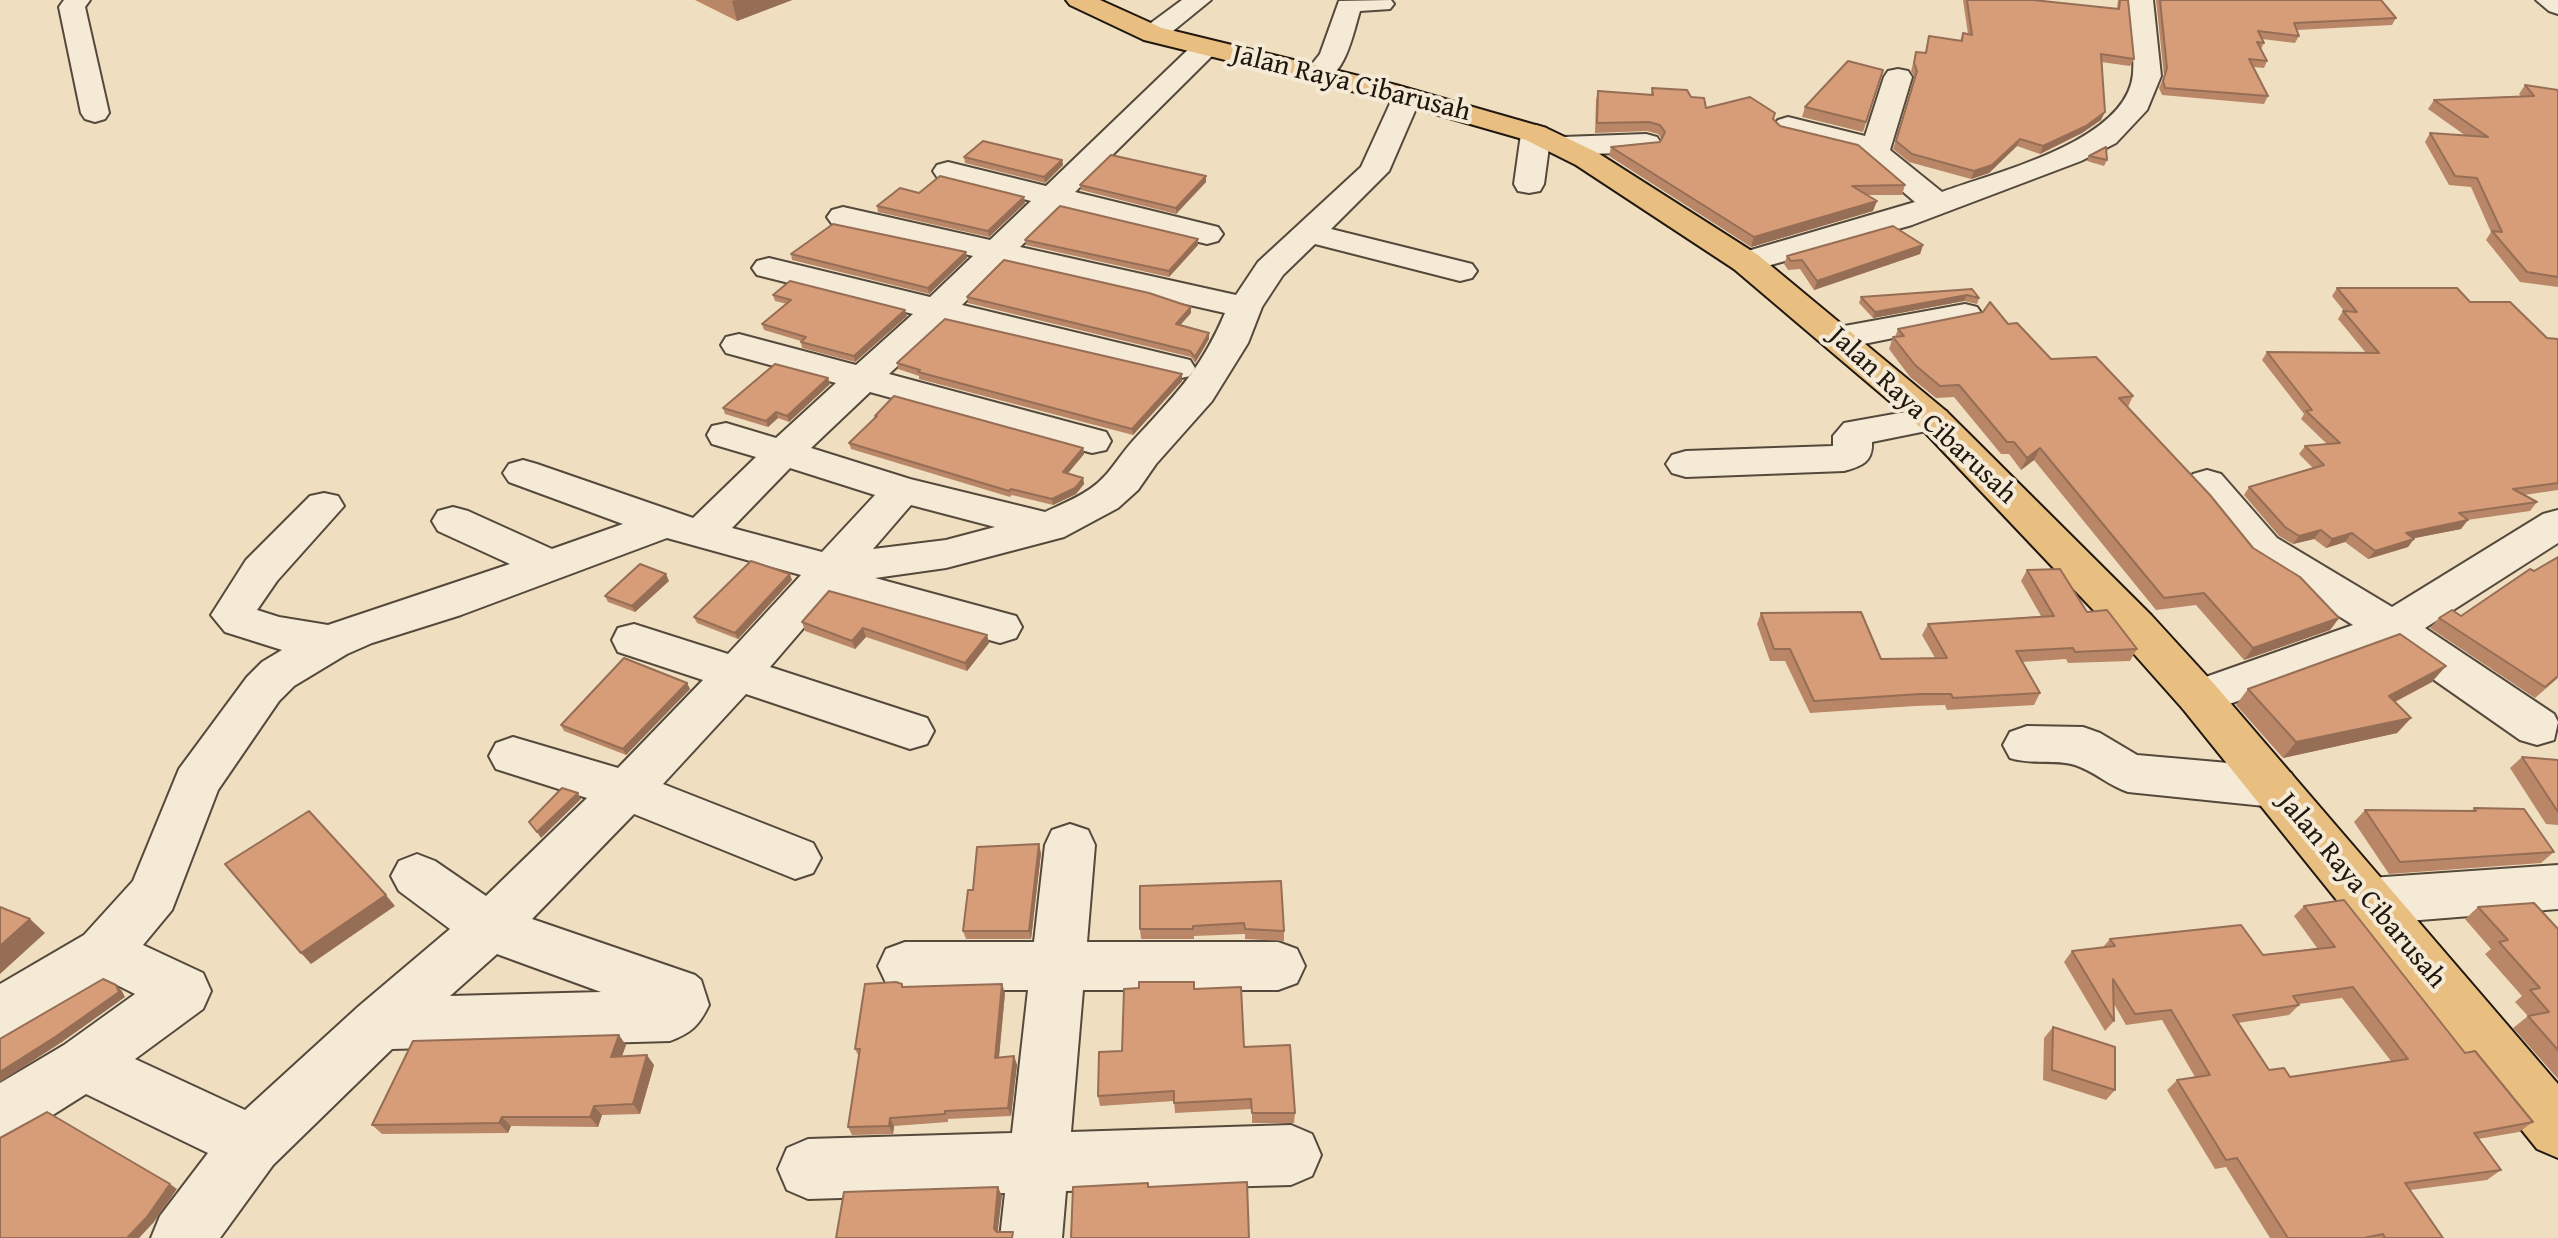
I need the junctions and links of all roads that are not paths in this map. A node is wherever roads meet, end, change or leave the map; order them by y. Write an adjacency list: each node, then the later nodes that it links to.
1 (77, 0): 13 (street)
2 (1079, 0): 8 (main road, Jalan Raya Cibarusah)
3 (1198, 0): 8 (street)
4 (2140, 0): 21 (street)
5 (2549, 0): 7 (street)
6 (1381, 4): 10 (street)
7 (2558, 6)
8 (1153, 34): 9 (main road, Jalan Raya Cibarusah)
9 (1205, 48): 10 (main road, Jalan Raya Cibarusah); 20 (street)
10 (1318, 74): 12 (main road, Jalan Raya Cibarusah)
11 (1898, 77): 17 (street)
12 (1407, 97): 15 (main road, Jalan Raya Cibarusah); 23 (street)
13 (95, 113)
14 (1788, 126): 17 (street)
15 (1549, 140): 16 (street); 19 (street); 26 (main road, Jalan Raya Cibarusah)
16 (1646, 143)
17 (1875, 150): 21 (street)
18 (948, 171): 20 (street)
19 (1529, 184)
20 (1053, 196): 24 (street); 25 (street)
21 (1937, 204): 26 (street)
22 (843, 217): 25 (street)
23 (1308, 233): 28 (street); 29 (street)
24 (1207, 234)
25 (997, 252): 29 (street); 30 (street)
26 (1746, 262): 32 (main road, Jalan Raya Cibarusah)
27 (769, 268): 30 (street)
28 (1460, 271)
29 (1245, 307): 47 (street)
30 (937, 310): 34 (street); 35 (street)
31 (1965, 314): 32 (street)
32 (1839, 338): 36 (main road, Jalan Raya Cibarusah)
33 (739, 345): 35 (street)
34 (1177, 368)
35 (862, 378): 38 (street); 39 (street)
36 (1933, 419): 40 (street); 56 (main road, Jalan Raya Cibarusah)
37 (726, 435): 39 (street)
38 (1092, 441)
39 (784, 452): 43 (street); 48 (street)
40 (1686, 464)
41 (523, 473): 48 (street)
42 (2207, 483): 52 (street)
43 (902, 490): 47 (street); 50 (street)
44 (324, 506): 54 (street)
45 (453, 521): 49 (street)
46 (2558, 524): 52 (street)
47 (1049, 527): 50 (street)
48 (683, 529): 49 (street); 50 (street)
49 (551, 566): 54 (street)
50 (828, 574): 51 (street); 55 (street)
51 (1000, 627)
52 (2392, 628): 56 (street); 57 (street)
53 (634, 640): 55 (street)
54 (331, 642): 69 (street)
55 (737, 674): 58 (street); 62 (street)
56 (2199, 697): 61 (main road, Jalan Raya Cibarusah)
57 (2537, 727)
58 (910, 731)
59 (2027, 745): 61 (street)
60 (513, 756): 62 (street)
61 (2274, 787): 67 (main road, Jalan Raya Cibarusah)
62 (627, 790): 64 (street); 68 (street)
63 (1070, 845): 71 (street)
64 (795, 858)
65 (417, 876): 68 (street)
66 (2558, 887): 67 (street)
67 (2370, 901): 77 (main road, Jalan Raya Cibarusah)
68 (489, 928): 74 (street); 74 (street)
69 (103, 952): 73 (street); 75 (street)
70 (905, 966): 71 (street)
71 (1058, 966): 72 (street); 80 (street)
72 (1278, 966)
73 (0, 1014)
74 (379, 1024): 78 (street)
75 (84, 1064): 76 (street); 78 (street)
76 (0, 1115)
77 (2558, 1129)
78 (252, 1144): 82 (street)
79 (1291, 1155): 80 (street)
80 (1038, 1162): 81 (street); 83 (street)
81 (808, 1169)
82 (182, 1238)
83 (1031, 1238)

